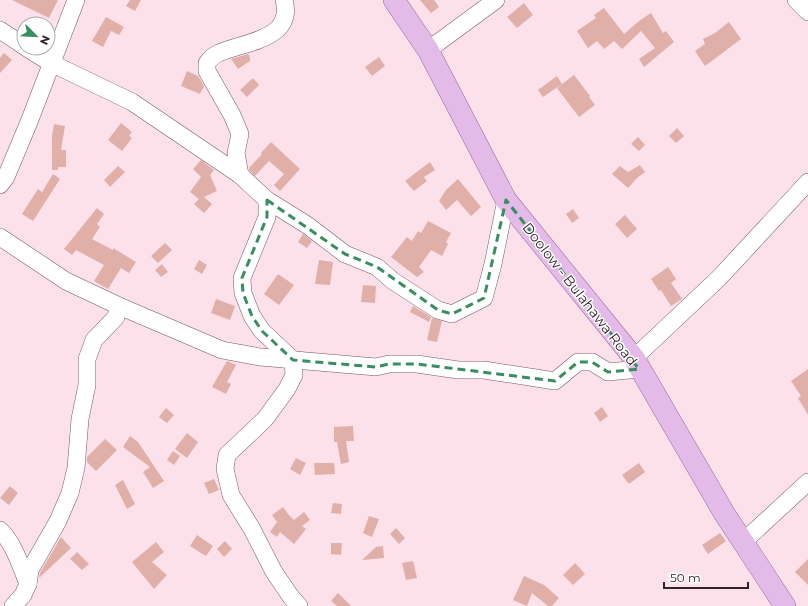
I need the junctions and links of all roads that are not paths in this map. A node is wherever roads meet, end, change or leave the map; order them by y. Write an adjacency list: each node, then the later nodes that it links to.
1 (76, 0): 11 (street)
2 (284, 0): 12 (street)
3 (394, 0): 9 (main road, Doolow - Bulahawa Road)
4 (496, 0): 9 (street)
5 (796, 0): 6 (street)
6 (808, 12)
7 (0, 30): 8 (street)
8 (16, 41)
9 (428, 50): 16 (main road, Doolow - Bulahawa Road)
10 (40, 56): 11 (street)
11 (51, 63): 12 (street); 14 (street)
12 (240, 175): 15 (street)
13 (808, 182): 20 (street)
14 (0, 185)
15 (267, 200): 16 (street); 19 (street)
16 (506, 200): 20 (main road, Doolow - Bulahawa Road)
17 (0, 236): 18 (street)
18 (119, 306): 19 (street); 24 (street)
19 (293, 360): 20 (street); 26 (street)
20 (636, 364): 23 (main road, Doolow - Bulahawa Road)
21 (808, 482): 23 (street)
22 (0, 530): 24 (street)
23 (743, 542): 27 (main road, Doolow - Bulahawa Road)
24 (28, 584): 25 (street)
25 (13, 606)
26 (299, 606)
27 (785, 606)

